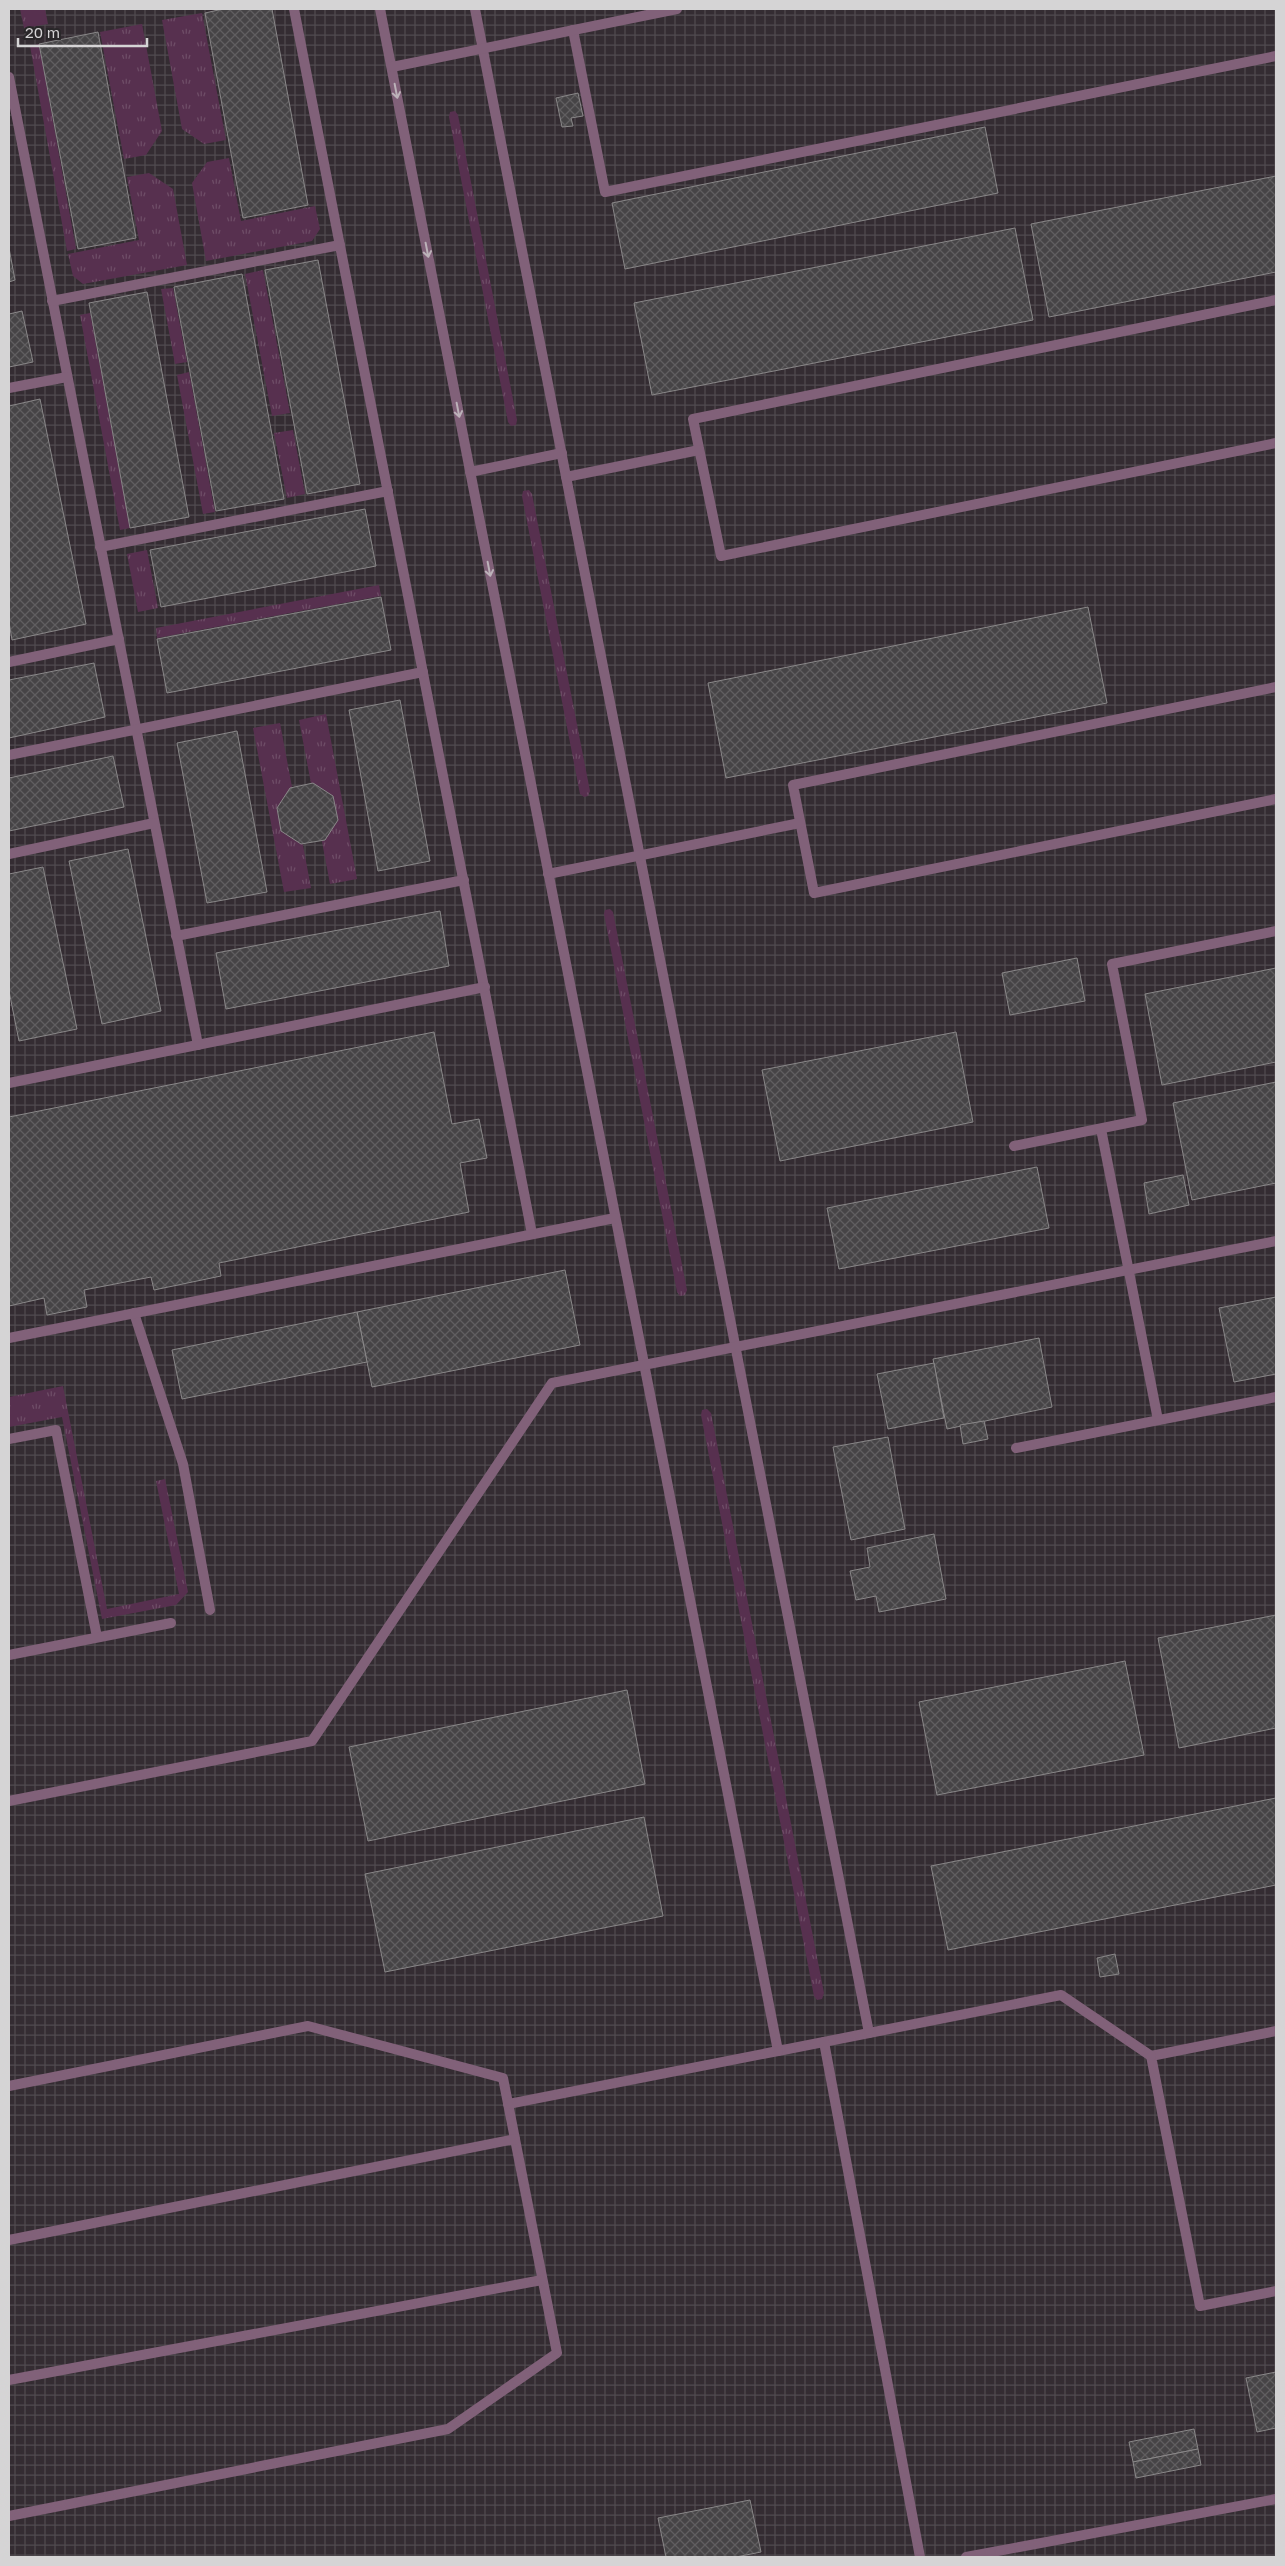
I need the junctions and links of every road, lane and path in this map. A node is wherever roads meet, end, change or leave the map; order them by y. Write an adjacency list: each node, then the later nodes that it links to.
1 (294, 9): 10 (lane)
2 (380, 9): 8 (lane)
3 (475, 9): 6 (lane)
4 (677, 9): 5 (lane)
5 (573, 30): 6 (lane); 7 (lane)
6 (483, 48): 8 (lane); 17 (lane)
7 (1276, 56)
8 (392, 67): 18 (lane, one-way to 18)
9 (9, 77): 12 (lane)
10 (340, 245): 12 (lane); 20 (lane)
11 (1276, 300): 16 (lane)
12 (52, 301): 13 (lane)
13 (67, 377): 14 (lane); 21 (lane)
14 (9, 388)
15 (1276, 443): 16 (lane)
16 (699, 450): 19 (lane)
17 (562, 453): 18 (lane); 19 (lane)
18 (470, 472): 33 (lane, one-way to 33)
19 (566, 476): 32 (lane)
20 (388, 491): 21 (lane); 24 (lane)
21 (100, 547): 22 (lane)
22 (119, 639): 23 (lane); 26 (lane)
23 (9, 662)
24 (423, 672): 26 (lane); 34 (lane)
25 (1276, 687): 30 (lane)
26 (136, 728): 27 (lane); 29 (lane)
27 (9, 755)
28 (1276, 799): 30 (lane)
29 (154, 823): 31 (lane); 36 (lane)
30 (800, 823): 32 (lane)
31 (9, 854)
32 (639, 856): 33 (lane); 48 (lane)
33 (548, 874): 42 (lane)
34 (464, 880): 36 (lane); 37 (lane)
35 (1276, 931): 40 (lane)
36 (176, 936): 38 (lane)
37 (485, 987): 38 (lane); 43 (lane)
38 (198, 1045): 39 (lane)
39 (9, 1083)
40 (1101, 1128): 41 (lane); 45 (lane)
41 (1014, 1146)
42 (615, 1218): 43 (lane); 49 (lane)
43 (532, 1234): 46 (lane)
44 (1276, 1241): 45 (lane)
45 (1129, 1270): 48 (lane); 51 (lane)
46 (134, 1313): 47 (lane); 54 (lane)
47 (9, 1338)
48 (736, 1348): 49 (lane); 60 (lane)
49 (644, 1366): 58 (lane); 62 (lane)
50 (1276, 1396): 51 (lane)
51 (1158, 1420): 53 (lane)
52 (9, 1439): 56 (lane)
53 (1016, 1448)
54 (210, 1610)
55 (171, 1622): 56 (lane)
56 (98, 1638): 57 (lane)
57 (9, 1656)
58 (9, 1801)
59 (1276, 2031): 63 (lane)
60 (868, 2033): 61 (lane); 63 (lane)
61 (824, 2042): 62 (lane); 73 (lane)
62 (778, 2051): 65 (lane)
63 (1151, 2056): 69 (lane)
64 (9, 2086): 65 (lane)
65 (508, 2104): 66 (lane)
66 (515, 2140): 67 (lane); 68 (lane)
67 (9, 2240)
68 (542, 2280): 70 (lane); 72 (lane)
69 (1276, 2290)
70 (9, 2380)
71 (1276, 2499): 74 (lane)
72 (9, 2516)
73 (920, 2557)
74 (966, 2557)

